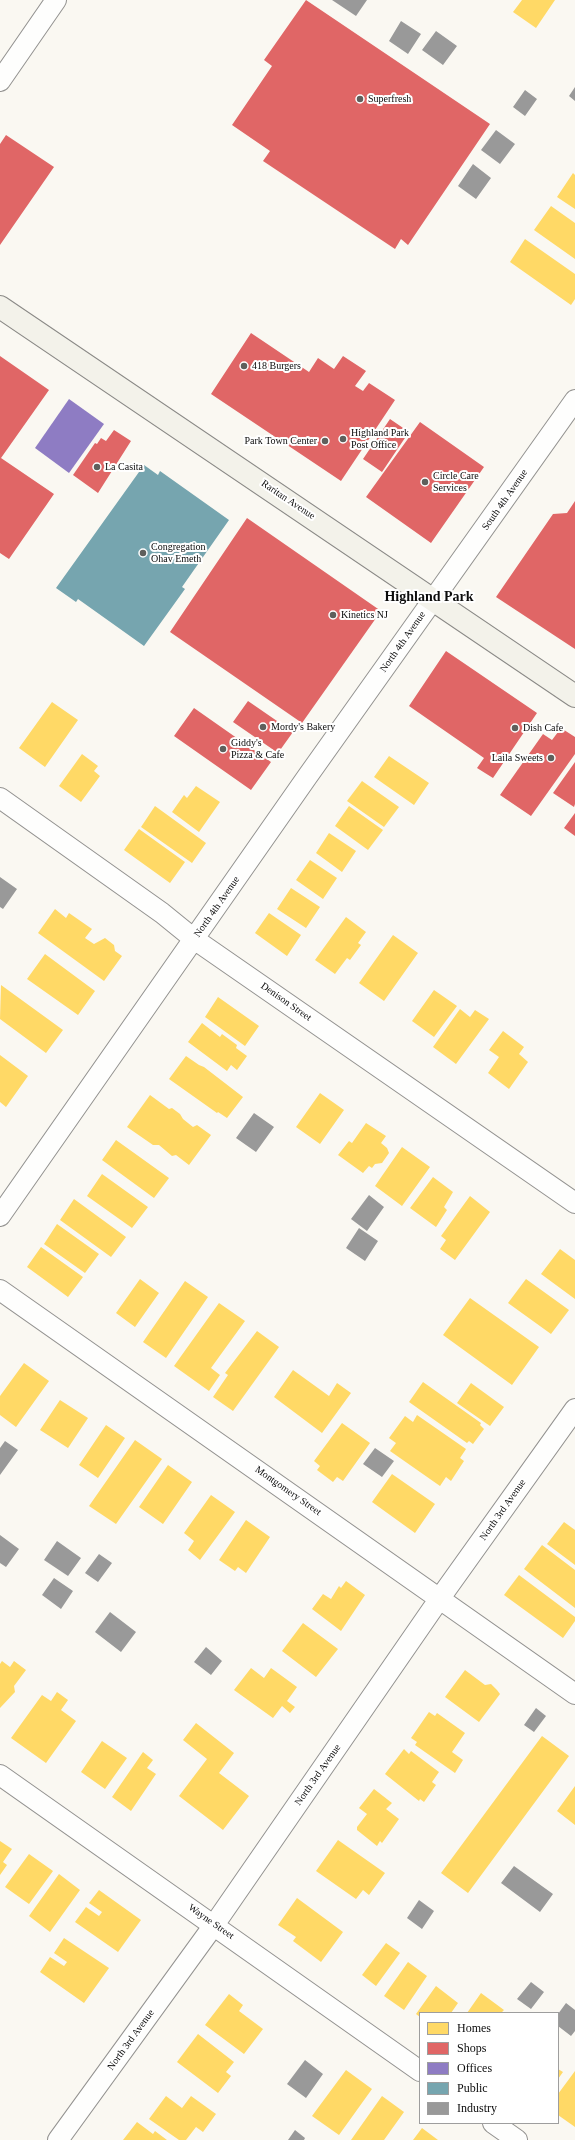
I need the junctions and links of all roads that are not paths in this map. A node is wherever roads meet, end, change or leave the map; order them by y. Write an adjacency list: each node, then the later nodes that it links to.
1 (56, 0): 2 (street)
2 (0, 81)
3 (0, 306): 5 (main road, Raritan Avenue)
4 (575, 400): 5 (street, South 4th Avenue)
5 (434, 599): 6 (main road, Raritan Avenue); 8 (street, North 4th Avenue)
6 (575, 696)
7 (0, 798): 8 (street, Denison Street)
8 (194, 939): 9 (street, Denison Street); 10 (street, North 4th Avenue)
9 (575, 1203)
10 (0, 1216)
11 (0, 1290): 13 (street, Montgomery Street)
12 (575, 1409): 13 (street, North 3rd Avenue)
13 (440, 1598): 14 (street, Montgomery Street); 16 (street, North 3rd Avenue)
14 (575, 1694)
15 (0, 1775): 16 (street, Wayne Street)
16 (214, 1925): 17 (street, Wayne Street); 19 (street, North 3rd Avenue)
17 (419, 2070)
18 (494, 2124): 20 (street)
19 (58, 2140)
20 (517, 2140)

